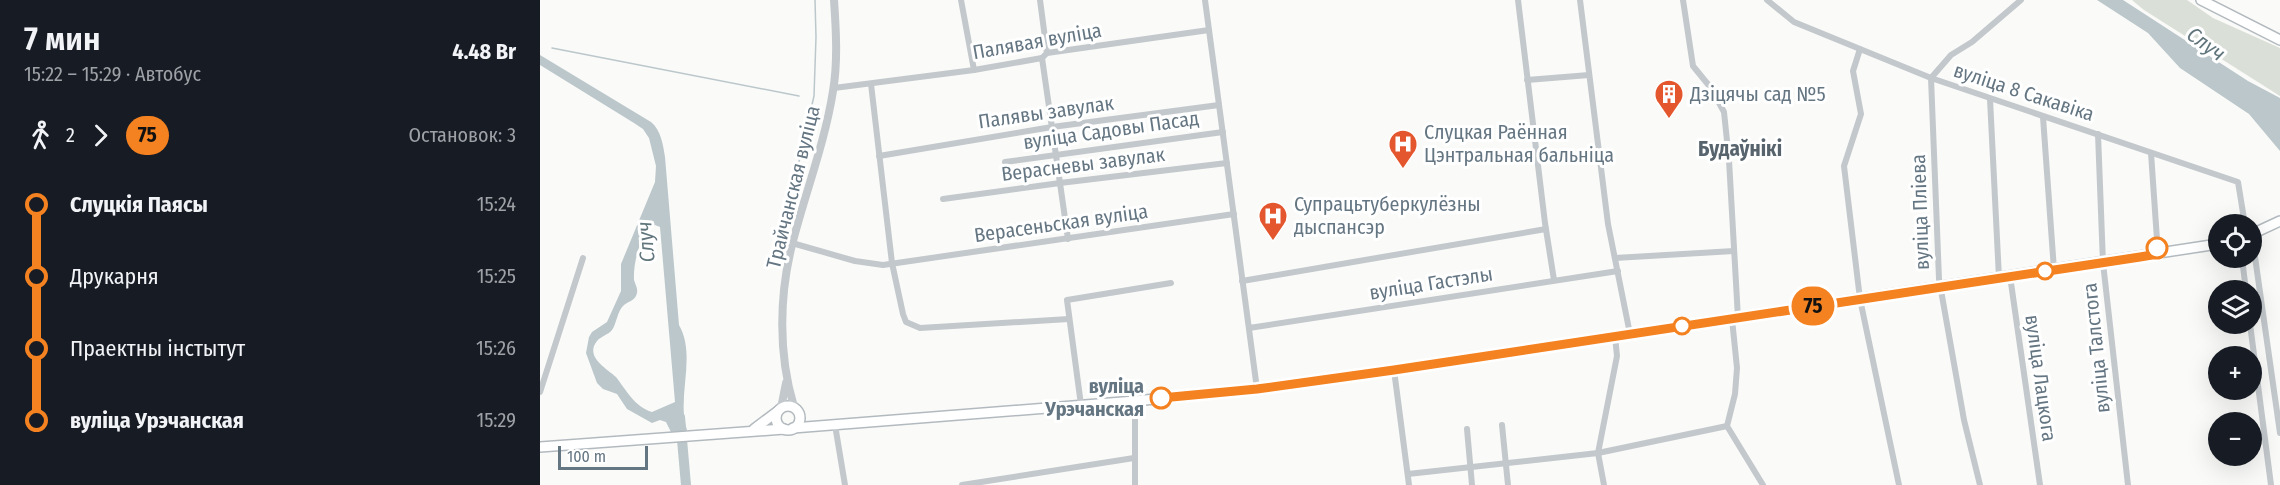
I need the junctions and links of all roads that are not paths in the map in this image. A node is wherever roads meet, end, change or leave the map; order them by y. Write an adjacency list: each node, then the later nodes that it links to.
1 (834, 0): 20 (street, Трайчанская вуліца)
2 (961, 0): 15 (street)
3 (1040, 0): 14 (street)
4 (1205, 0): 11 (street)
5 (1518, 0): 18 (street)
6 (1580, 0): 16 (street)
7 (1683, 0): 42 (street)
8 (1767, 0): 13 (street, вуліца 8 Сакавіка)
9 (2021, 0): 17 (street)
10 (2201, 0): 12 (main road)
11 (1209, 30): 14 (street, Палявая вуліца); 22 (street)
12 (2280, 40)
13 (1860, 49): 17 (street, вуліца 8 Сакавіка); 57 (street)
14 (1044, 55): 15 (street, Палявая вуліца); 24 (street)
15 (974, 70): 19 (street, Палявая вуліца)
16 (1589, 75): 18 (street); 45 (street)
17 (1931, 78): 21 (street, вуліца 8 Сакавіка); 56 (street, вуліца Пліева)
18 (1527, 80): 37 (street)
19 (871, 84): 20 (street, Палявая вуліца); 29 (street)
20 (834, 88): 40 (street, Трайчанская вуліца)
21 (1990, 99): 23 (street, вуліца 8 Сакавіка); 52 (street)
22 (1219, 105): 24 (street, Палявы завулак); 25 (street)
23 (2043, 117): 26 (street, вуліца 8 Сакавіка); 49 (street)
24 (1052, 127): 28 (street); 29 (street, Палявы завулак)
25 (1223, 132): 28 (street, вуліца Садовы Пасад); 31 (street)
26 (2098, 134): 27 (street, вуліца 8 Сакавіка); 47 (street, вуліца Талстога)
27 (2151, 153): 35 (street, вуліца 8 Сакавіка); 43 (street)
28 (1056, 154): 30 (street, вуліца Садовы Пасад); 32 (street)
29 (879, 156): 46 (street)
30 (1005, 162)
31 (1227, 163): 32 (street, Верасневы завулак); 34 (street)
32 (1060, 183): 33 (street, Верасневы завулак); 39 (street)
33 (943, 199)
34 (1234, 214): 39 (street, Верасеньская вуліца); 53 (street)
35 (2243, 214)
36 (2280, 221): 38 (main road)
37 (1546, 229): 53 (street); 54 (street)
38 (2262, 229)
39 (1068, 239): 46 (street, Верасеньская вуліца)
40 (792, 243): 46 (street, Верасеньская вуліца); 65 (street, Трайчанская вуліца)
41 (2208, 246): 43 (main road)
42 (1734, 251): 45 (street); 58 (street)
43 (2158, 254): 47 (main road)
44 (583, 258): 67 (street)
45 (1615, 258): 50 (street)
46 (892, 262): 59 (street)
47 (2103, 262): 49 (main road); 97 (street, вуліца Талстога)
48 (2257, 268): 78 (street)
49 (2054, 270): 51 (main road)
50 (1618, 271): 54 (street, вуліца Гастэлы); 61 (street)
51 (2010, 276): 52 (main road); 96 (street, вуліца Лацкога)
52 (1999, 278): 56 (main road)
53 (1242, 280): 60 (street)
54 (1554, 280): 60 (street, вуліца Гастэлы)
55 (1171, 282): 59 (street)
56 (1941, 287): 57 (main road); 95 (street, вуліца Пліева)
57 (1860, 299): 58 (main road); 94 (street)
58 (1735, 318): 61 (main road); 74 (street)
59 (1069, 319): 69 (street)
60 (1249, 328): 66 (street)
61 (1630, 334): 63 (main road)
62 (2251, 334): 79 (street)
63 (1615, 336): 64 (main road); 81 (street)
64 (1394, 370): 66 (main road); 85 (street)
65 (786, 382): 70 (street, Трайчанская вуліца); 71 (street, Трайчанская вуліца)
66 (1257, 389): 68 (main road)
67 (540, 392)
68 (1134, 400): 69 (main road); 82 (street)
69 (1081, 405): 72 (main road)
70 (780, 410): 71 (main road); 75 (main road); 77 (main road)
71 (796, 410): 72 (main road); 75 (main road)
72 (831, 425): 75 (main road); 86 (street)
73 (1503, 425): 83 (street)
74 (1726, 426): 81 (street); 93 (street)
75 (788, 428): 77 (main road)
76 (1467, 429): 84 (street)
77 (747, 432): 80 (main road)
78 (2280, 432): 79 (street)
79 (2264, 435): 98 (street)
80 (540, 447)
81 (1598, 453): 83 (street); 92 (street)
82 (1134, 458): 87 (street); 88 (street)
83 (1506, 463): 84 (street); 91 (street)
84 (1470, 467): 85 (street); 90 (street)
85 (1408, 474): 89 (street)
86 (845, 485)
87 (962, 485)
88 (1135, 485)
89 (1409, 485)
90 (1472, 485)
91 (1508, 485)
92 (1604, 485)
93 (1763, 485)
94 (1899, 485)
95 (1980, 485)
96 (2040, 485)
97 (2128, 485)
98 (2271, 485)

